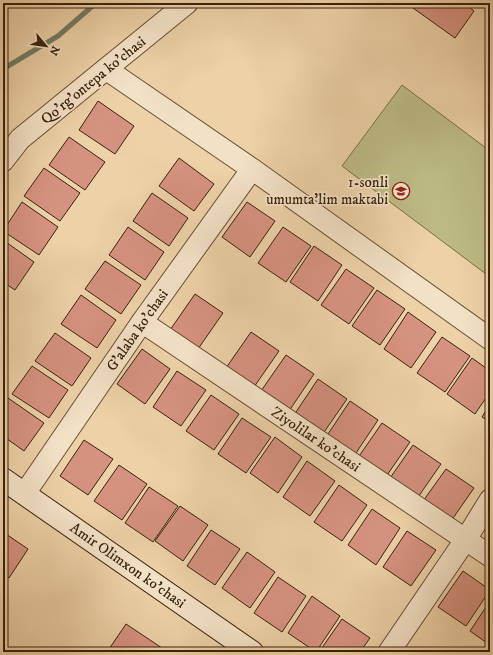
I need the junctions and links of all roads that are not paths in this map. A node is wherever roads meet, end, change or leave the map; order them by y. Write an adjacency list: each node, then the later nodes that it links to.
1 (187, 3): 2 (street, Qo'rg'ontepa ko'chasi)
2 (106, 69): 3 (street, Qo'rg'ontepa ko'chasi); 4 (street)
3 (3, 161)
4 (252, 169): 5 (street, G'alaba ko'chasi); 6 (street)
5 (142, 322): 8 (street, G'alaba ko'chasi); 10 (street, Ziyolilar ko'chasi)
6 (490, 339)
7 (3, 479): 8 (street, Amir Olimxon ko'chasi)
8 (25, 494): 12 (street, Amir Olimxon ko'chasi)
9 (490, 500): 10 (street)
10 (466, 539): 11 (street, Ziyolilar ko'chasi); 13 (street)
11 (490, 556)
12 (252, 652)
13 (389, 652)

